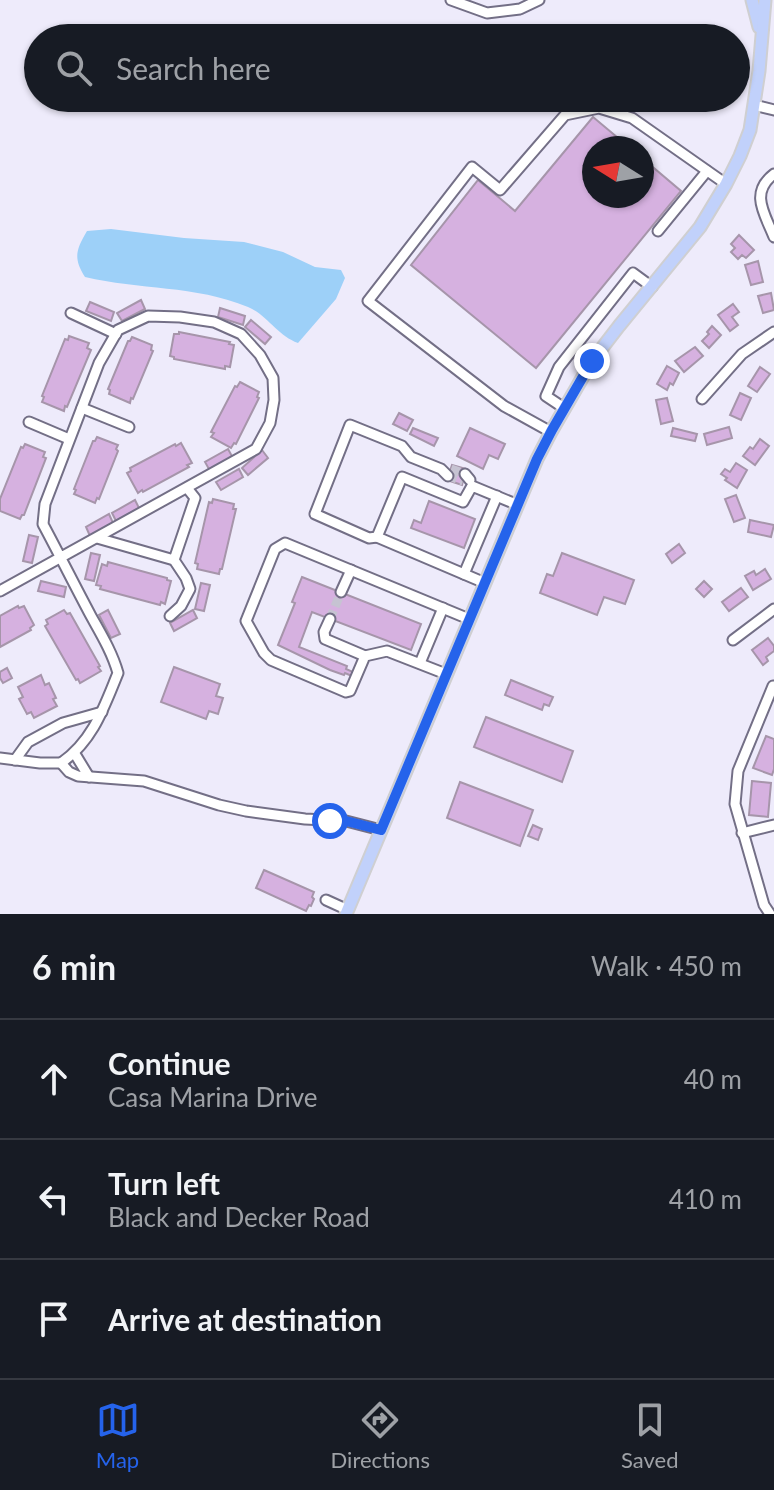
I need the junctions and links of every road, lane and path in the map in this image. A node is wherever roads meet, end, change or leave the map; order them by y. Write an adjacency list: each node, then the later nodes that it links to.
1 (451, 0): 2 (street)
2 (539, 0)
3 (752, 0): 5 (main road)
4 (765, 0): 5 (main road)
5 (761, 35): 6 (main road)
6 (754, 105): 7 (street); 12 (main road)
7 (774, 110)
8 (580, 112): 24 (street)
9 (612, 112): 10 (street)
10 (707, 171): 12 (street); 13 (street)
11 (774, 174): 14 (street)
12 (726, 184): 15 (main road)
13 (658, 231)
14 (774, 237)
15 (652, 287): 21 (main road); 21 (street)
16 (71, 313): 18 (street)
17 (774, 332): 19 (street)
18 (116, 334): 20 (street); 29 (street)
19 (702, 399)
20 (82, 408): 23 (street); 25 (street)
21 (564, 408): 24 (main road)
22 (29, 422): 25 (street)
23 (129, 427)
24 (551, 432): 31 (main road)
25 (69, 439): 34 (street)
26 (411, 457): 27 (street); 28 (street); 32 (street)
27 (447, 471)
28 (402, 477): 30 (street); 32 (street)
29 (187, 488): 33 (street); 35 (street)
30 (497, 496): 31 (street); 37 (street)
31 (518, 505): 38 (main road)
32 (377, 537): 37 (street)
33 (97, 538): 34 (street); 35 (street)
34 (61, 558): 39 (street); 51 (street)
35 (174, 560): 43 (street)
36 (351, 570): 40 (street); 41 (street); 47 (street)
37 (464, 574): 38 (street)
38 (485, 583): 45 (main road)
39 (0, 591)
40 (341, 592)
41 (443, 608): 45 (street); 48 (street)
42 (774, 609): 46 (street)
43 (170, 616)
44 (330, 619): 47 (street)
45 (469, 619): 49 (main road)
46 (733, 640)
47 (365, 656): 48 (street)
48 (420, 663): 49 (street)
49 (446, 674): 60 (main road)
50 (773, 686): 61 (street)
51 (102, 712): 52 (street); 54 (street)
52 (75, 754): 55 (street); 56 (street)
53 (0, 758): 54 (street)
54 (15, 760): 55 (street)
55 (61, 763): 57 (street)
56 (83, 765): 57 (street); 58 (street)
57 (69, 772): 58 (street)
58 (89, 777): 60 (street)
59 (774, 825): 61 (street)
60 (381, 830): 63 (main road)
61 (742, 833): 64 (street)
62 (326, 900): 63 (street)
63 (347, 912)
64 (770, 914)

